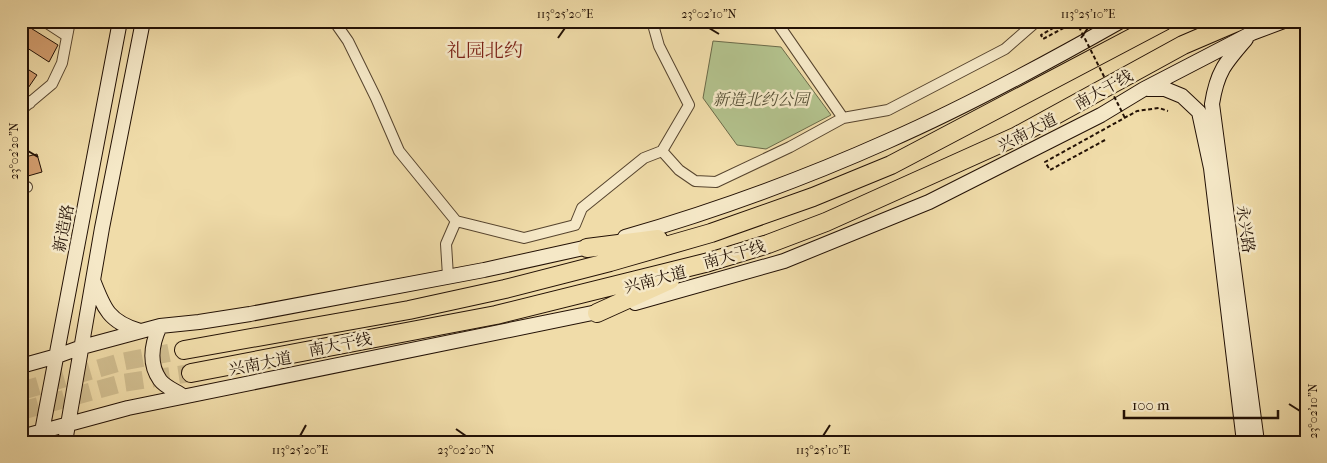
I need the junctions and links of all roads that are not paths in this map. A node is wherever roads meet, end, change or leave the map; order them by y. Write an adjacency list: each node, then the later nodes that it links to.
1 (44, 21): 13 (street)
2 (70, 21): 13 (street)
3 (120, 21): 29 (main road, 新造路)
4 (143, 21): 23 (main road)
5 (334, 21): 18 (street)
6 (652, 21): 17 (street)
7 (776, 21): 16 (street)
8 (1037, 21): 16 (street)
9 (1121, 21): 20 (main road)
10 (1164, 21): 19 (highway, 南大干线)
11 (1284, 21): 12 (main road, 兴南大道)
12 (1245, 27): 14 (main road, 兴南大道); 21 (highway, 南大干线); 38 (main road, 永兴路)
13 (67, 36): 15 (street)
14 (1144, 89): 24 (main road, 兴南大道); 37 (main road, 永兴路)
15 (24, 103)
16 (843, 118): 17 (street)
17 (662, 151): 18 (street)
18 (456, 221): 22 (street)
19 (711, 233): 20 (highway); 28 (highway, 南大干线)
20 (588, 248): 22 (main road)
21 (708, 262): 24 (highway); 31 (highway, 南大干线)
22 (448, 276): 25 (main road)
23 (93, 278): 26 (main road); 27 (main road)
24 (597, 313): 32 (main road, 兴南大道)
25 (160, 326): 26 (main road); 32 (main road)
26 (141, 331): 27 (main road)
27 (82, 347): 29 (main road); 33 (main road)
28 (184, 350)
29 (57, 356): 30 (main road); 34 (main road, 新造路)
30 (21, 366)
31 (191, 374)
32 (183, 396): 33 (main road, 兴南大道)
33 (69, 423): 34 (main road, 兴南大道); 36 (main road)
34 (42, 436): 35 (main road, 兴南大道)
35 (21, 437)
36 (65, 442)
37 (1244, 442)
38 (1257, 442)

